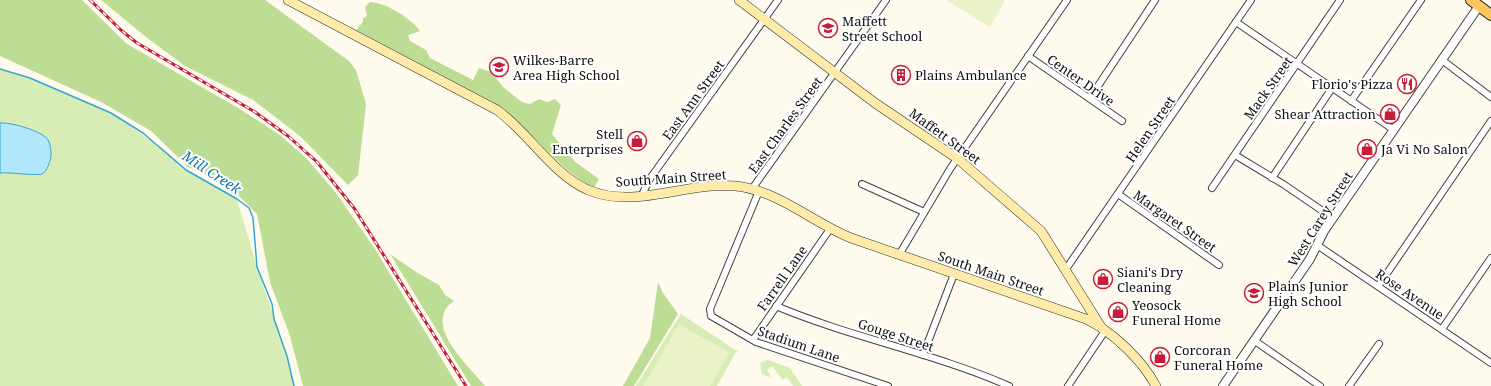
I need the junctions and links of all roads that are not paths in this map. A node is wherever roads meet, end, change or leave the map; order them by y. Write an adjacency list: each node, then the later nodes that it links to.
1 (288, 0): 32 (main road, South Main Street)
2 (739, 0): 12 (main road, Maffett Street)
3 (778, 0): 12 (street, East Ann Street)
4 (886, 0): 17 (street, East Charles Street)
5 (1067, 0): 14 (street)
6 (1155, 0): 20 (street)
7 (1251, 0): 13 (street, Helen Street)
8 (1340, 0): 16 (street, Mack Street)
9 (1421, 0): 21 (street)
10 (1475, 3): 11 (main road); 15 (street, West Carey Street)
11 (1491, 15)
12 (764, 19): 17 (main road, Maffett Street); 32 (street, East Ann Street)
13 (1236, 22): 16 (street); 31 (street, Helen Street)
14 (1028, 56): 20 (street, Center Drive); 26 (street)
15 (1442, 60): 19 (street); 24 (street, West Carey Street)
16 (1298, 65): 18 (street); 25 (street, Mack Street)
17 (835, 73): 26 (main road, Maffett Street); 30 (street, East Charles Street)
18 (1332, 88): 21 (street); 27 (street)
19 (1491, 97)
20 (1090, 98): 22 (street, Center Drive)
21 (1351, 101): 24 (street)
22 (1122, 121)
23 (1491, 121): 42 (street)
24 (1394, 130): 34 (street, West Carey Street)
25 (1235, 155): 27 (street); 29 (street, Mack Street)
26 (958, 159): 33 (street); 40 (main road, Maffett Street)
27 (1272, 178): 34 (street)
28 (862, 184): 33 (street)
29 (1212, 188)
30 (756, 190): 32 (main road, South Main Street); 35 (main road, South Main Street); 44 (street, East Charles Street)
31 (1118, 194): 39 (street, Margaret Street); 40 (street, Helen Street)
32 (642, 196)
33 (924, 212): 37 (street)
34 (1332, 218): 36 (street, West Carey Street)
35 (830, 229): 37 (main road, South Main Street); 43 (street, Farrell Lane)
36 (1317, 245): 42 (street, Rose Avenue); 48 (street, West Carey Street)
37 (899, 255): 41 (main road, South Main Street)
38 (1491, 258): 46 (street)
39 (1219, 265)
40 (1066, 269): 45 (main road, Maffett Street)
41 (954, 274): 45 (main road, South Main Street); 50 (street)
42 (1379, 285): 46 (street, Rose Avenue)
43 (776, 306): 47 (street, Farrell Lane); 50 (street, Gouge Street)
44 (709, 313): 47 (street, Stadium Lane)
45 (1103, 329): 54 (street); 55 (main road, South Main Street)
46 (1442, 329): 51 (street, Rose Avenue)
47 (752, 340): 52 (street, Stadium Lane)
48 (1255, 341): 56 (street, West Carey Street); 57 (street)
49 (1379, 344): 58 (street)
50 (923, 355): 53 (street, Gouge Street)
51 (1491, 363)
52 (888, 386)
53 (1009, 386)
54 (1068, 386)
55 (1156, 386)
56 (1223, 386)
57 (1320, 386)
58 (1350, 386)

